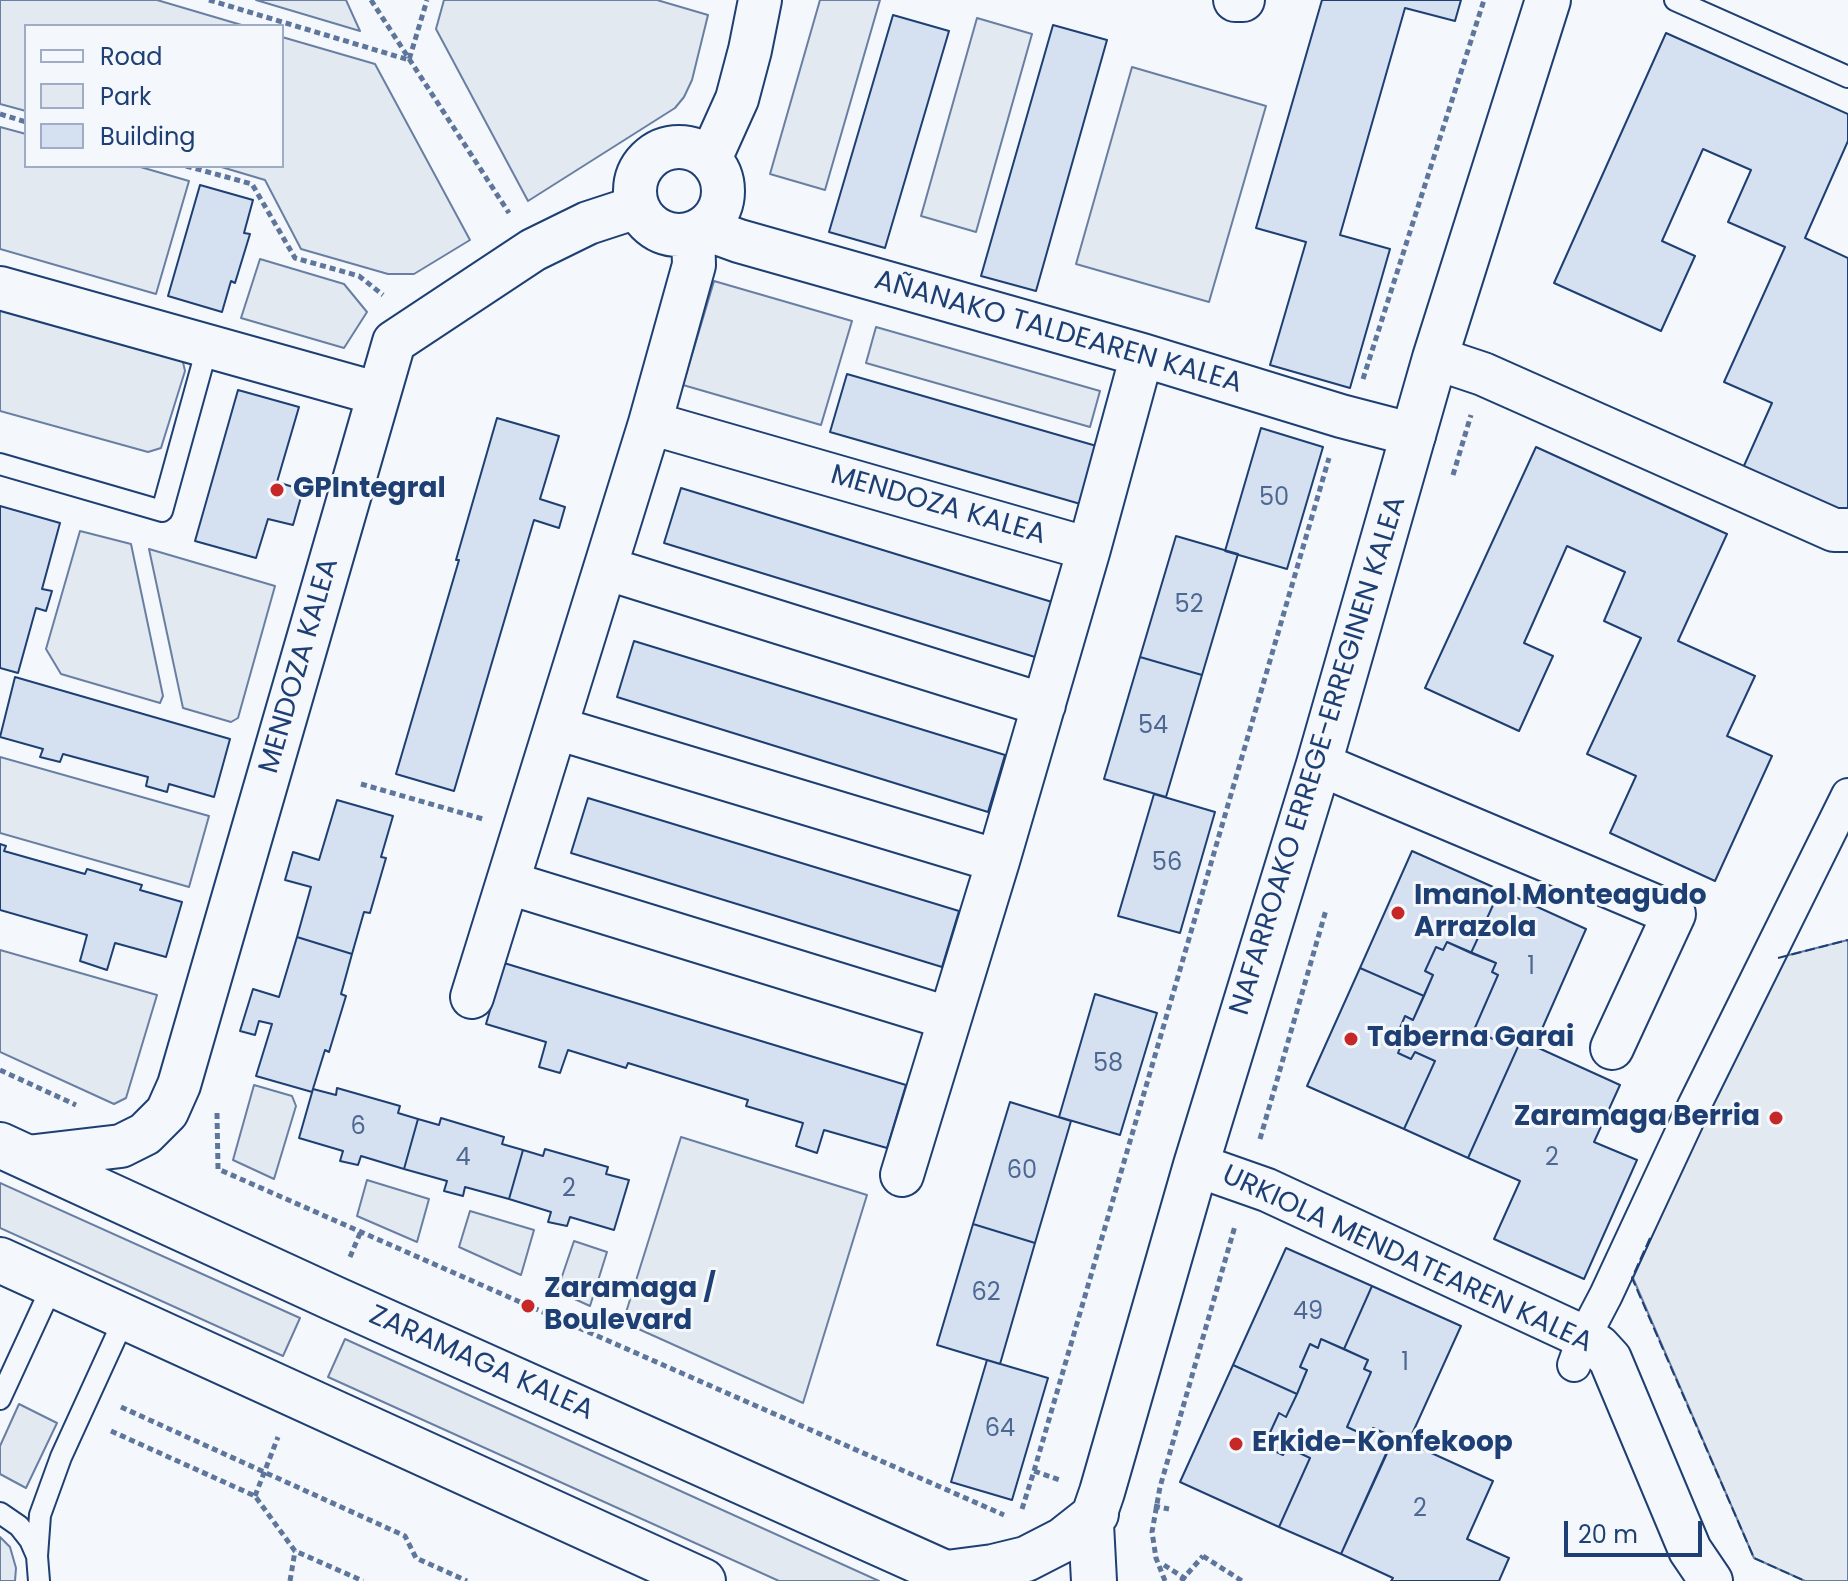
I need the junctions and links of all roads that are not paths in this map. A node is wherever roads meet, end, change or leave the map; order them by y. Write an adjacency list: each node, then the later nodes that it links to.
1 (760, 0): 7 (street)
2 (1235, 0): 3 (street)
3 (1243, 0)
4 (1548, 0): 13 (street, NAFARROAKO ERREGE-ERREGINEN KALEA)
5 (1675, 0): 6 (lane)
6 (1848, 77)
7 (710, 159): 8 (street); 9 (street)
8 (637, 207): 9 (street); 14 (street, MENDOZA KALEA)
9 (698, 230): 12 (street, AÑANAKO TALDEAREN KALEA); 15 (street)
10 (0, 288): 11 (street)
11 (207, 348): 14 (street); 17 (lane)
12 (1142, 355): 16 (street, AÑANAKO TALDEAREN KALEA); 19 (street)
13 (1435, 358): 16 (street, NAFARROAKO ERREGE-ERREGINEN KALEA); 18 (street)
14 (379, 394): 30 (street, MENDOZA KALEA)
15 (650, 423): 19 (street, MENDOZA KALEA); 20 (street)
16 (1414, 435): 23 (street, NAFARROAKO ERREGE-ERREGINEN KALEA)
17 (0, 464)
18 (1848, 530)
19 (1089, 549): 21 (street)
20 (605, 568): 21 (street); 22 (street)
21 (1044, 705): 25 (street)
22 (556, 728): 25 (street); 26 (street)
23 (1319, 764): 29 (street); 31 (street, NAFARROAKO ERREGE-ERREGINEN KALEA)
24 (1848, 795): 36 (street)
25 (998, 861): 28 (street)
26 (509, 883): 27 (street); 28 (street)
27 (472, 997)
28 (948, 1018): 32 (street)
29 (1612, 1048)
30 (14, 1151): 41 (street, ZARAMAGA KALEA)
31 (1196, 1165): 36 (street, URKIOLA MENDATEAREN KALEA); 38 (street, NAFARROAKO ERREGE-ERREGINEN KALEA)
32 (902, 1175)
33 (0, 1260): 34 (street)
34 (53, 1284): 35 (street); 37 (lane)
35 (125, 1317): 40 (lane); 43 (street)
36 (1579, 1351): 45 (street, URKIOLA MENDATEAREN KALEA)
37 (0, 1399)
38 (1099, 1503): 41 (street); 44 (street, NAFARROAKO ERREGE-ERREGINEN KALEA)
39 (0, 1513): 40 (lane)
40 (37, 1556): 42 (lane)
41 (955, 1577)
42 (39, 1581)
43 (703, 1581)
44 (1094, 1581)
45 (1711, 1581)

